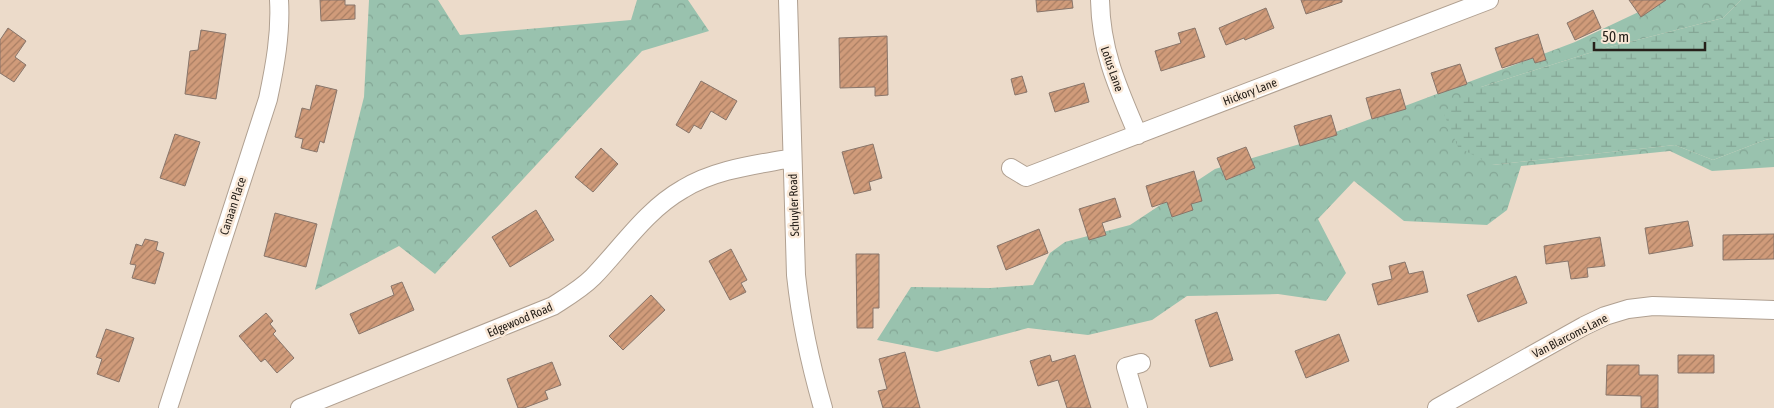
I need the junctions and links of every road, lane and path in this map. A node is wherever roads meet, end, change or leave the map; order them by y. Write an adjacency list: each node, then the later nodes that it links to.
1 (279, 0): 10 (street, Canaan Place)
2 (788, 0): 6 (street, Schuyler Road)
3 (1100, 0): 5 (street, Lotus Lane)
4 (1489, 0): 5 (street, Hickory Lane)
5 (1138, 135): 7 (street, Hickory Lane)
6 (792, 158): 11 (street, Edgewood Road); 12 (street, Schuyler Road)
7 (1011, 168)
8 (1774, 310): 14 (street, Van Blarcoms Lane)
9 (1141, 363): 13 (street)
10 (168, 408)
11 (300, 408)
12 (823, 408)
13 (1138, 408)
14 (1438, 408)

